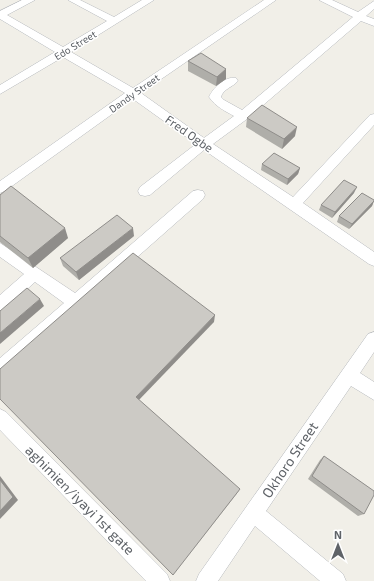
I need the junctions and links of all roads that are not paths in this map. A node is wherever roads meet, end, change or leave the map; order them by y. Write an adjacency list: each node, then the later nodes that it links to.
1 (73, 0): 9 (street)
2 (149, 0): 9 (street, Edo Street)
3 (271, 0): 14 (street, Dandy Street)
4 (324, 0): 8 (street)
5 (26, 1): 7 (street)
6 (374, 4): 8 (street)
7 (0, 15): 11 (street, Fred Ogbe)
8 (359, 16): 10 (street); 15 (street)
9 (114, 21): 11 (street, Edo Street)
10 (374, 23)
11 (62, 52): 13 (street, Edo Street); 14 (street, Fred Ogbe)
12 (232, 81): 15 (street)
13 (0, 90)
14 (132, 93): 17 (street, Fred Ogbe); 18 (street, Dandy Street)
15 (243, 116): 17 (street)
16 (374, 118): 21 (street)
17 (204, 144): 19 (street); 21 (street, Fred Ogbe)
18 (0, 188)
19 (145, 191)
20 (198, 195): 25 (street)
21 (294, 204): 23 (street, Fred Ogbe)
22 (0, 249): 24 (street)
23 (374, 260)
24 (34, 274): 25 (street); 26 (street)
25 (75, 302): 28 (street)
26 (0, 304)
27 (374, 339): 29 (street, Okhoro Street)
28 (0, 368)
29 (348, 375): 30 (street); 32 (street, Okhoro Street)
30 (374, 392)
31 (0, 418): 33 (street, aghimien/iyayi 1st gate)
32 (254, 513): 34 (street, Okhoro Street); 35 (street)
33 (160, 581)
34 (206, 581)
35 (336, 581)

